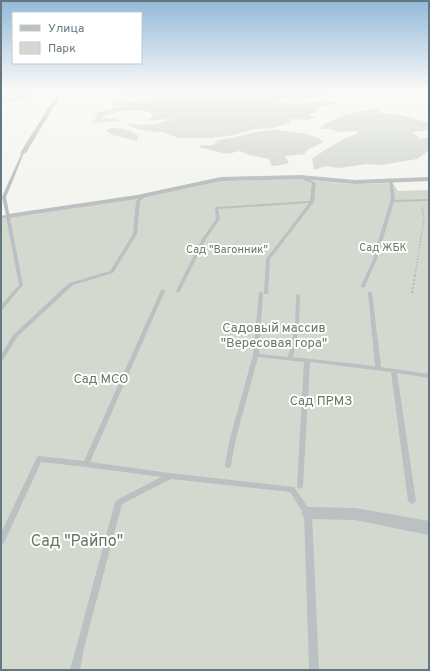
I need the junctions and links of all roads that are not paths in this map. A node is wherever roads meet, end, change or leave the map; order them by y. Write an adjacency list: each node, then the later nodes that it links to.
1 (43, 121): 2 (street)
2 (23, 153): 10 (lane)
3 (300, 178): 5 (street); 6 (street); 9 (lane)
4 (429, 179): 5 (street)
5 (390, 181): 8 (lane)
6 (145, 195): 10 (street); 19 (lane)
7 (429, 200): 8 (lane)
8 (392, 201): 11 (lane)
9 (312, 202): 13 (lane); 17 (lane)
10 (4, 217): 16 (lane)
11 (364, 286)
12 (163, 291): 24 (lane)
13 (178, 291)
14 (370, 293): 21 (lane)
15 (298, 294): 18 (lane)
16 (1, 308)
17 (256, 355): 18 (lane); 25 (lane)
18 (290, 358): 20 (lane)
19 (1, 359)
20 (307, 360): 21 (lane); 27 (lane)
21 (378, 368): 22 (lane)
22 (394, 371): 23 (lane); 28 (lane)
23 (429, 376)
24 (86, 464): 26 (lane); 31 (lane)
25 (228, 466)
26 (170, 476): 29 (lane); 32 (lane)
27 (300, 486)
28 (412, 501)
29 (308, 513): 30 (street); 33 (lane)
30 (429, 528)
31 (1, 541)
32 (76, 670)
33 (314, 670)

